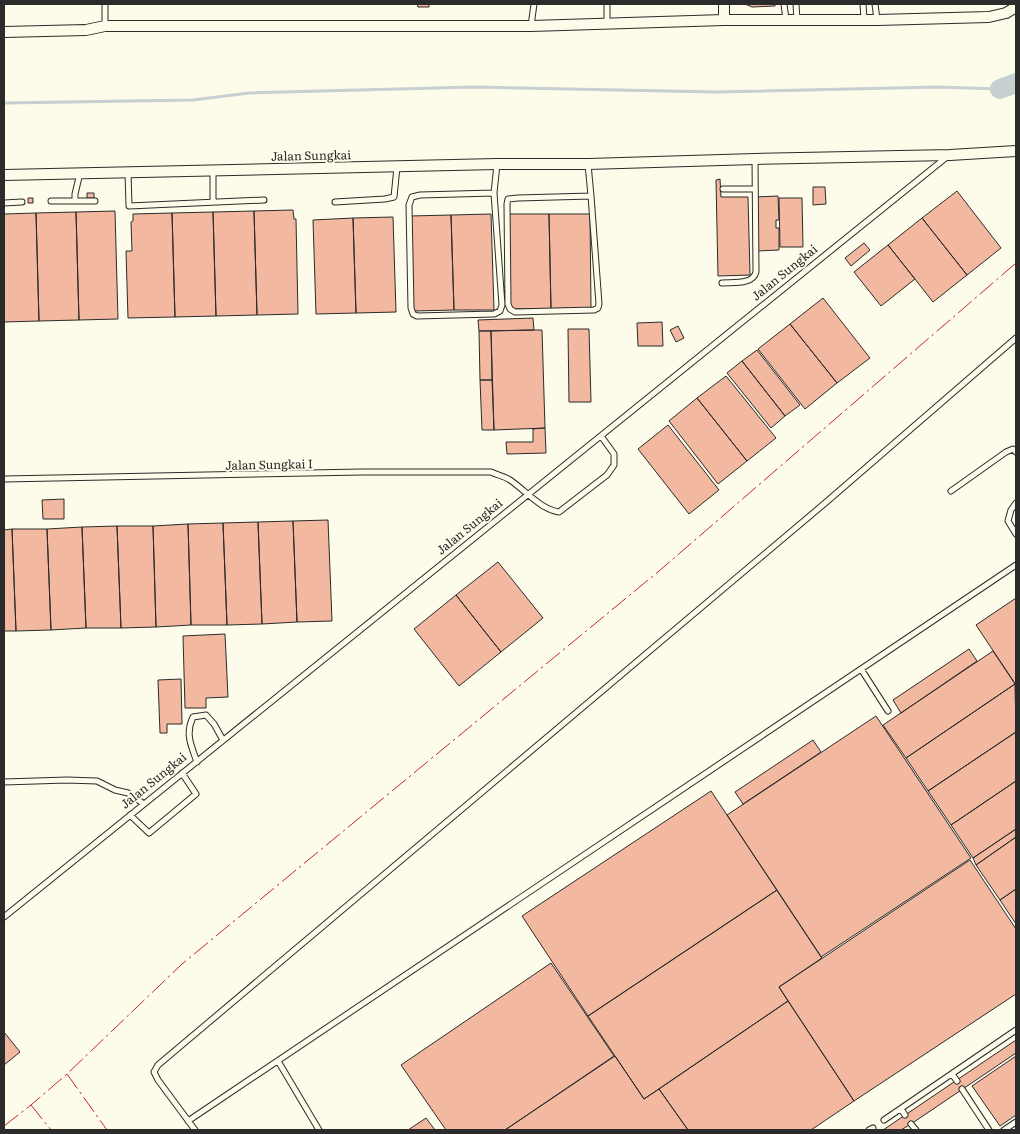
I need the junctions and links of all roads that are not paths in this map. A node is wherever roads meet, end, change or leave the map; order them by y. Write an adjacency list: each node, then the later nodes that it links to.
1 (105, 4): 16 (lane)
2 (534, 4): 17 (lane)
3 (607, 4): 15 (lane)
4 (724, 4): 10 (street)
5 (784, 4): 11 (lane)
6 (796, 4): 12 (lane)
7 (862, 4): 13 (lane)
8 (875, 4): 14 (lane)
9 (1016, 8): 14 (street)
10 (724, 20): 11 (street); 15 (street)
11 (786, 20): 12 (street)
12 (797, 20): 13 (street)
13 (864, 20): 14 (street)
14 (877, 20)
15 (607, 24): 17 (street)
16 (105, 26): 17 (street); 18 (street)
17 (531, 26)
18 (4, 32)
19 (1016, 151): 20 (street, Jalan Sungkai)
20 (950, 155): 21 (street, Jalan Sungkai); 43 (lane, Jalan Sungkai)
21 (755, 159): 23 (street, Jalan Sungkai); 29 (lane)
22 (497, 164): 23 (street, Jalan Sungkai); 24 (street, Jalan Sungkai); 31 (lane)
23 (588, 164): 32 (lane)
24 (398, 166): 25 (street, Jalan Sungkai); 39 (lane)
25 (213, 170): 26 (street, Jalan Sungkai); 38 (lane)
26 (128, 172): 27 (street, Jalan Sungkai); 38 (lane)
27 (80, 173): 28 (street, Jalan Sungkai); 34 (lane)
28 (4, 175)
29 (754, 188): 30 (lane); 41 (lane)
30 (723, 189)
31 (494, 194): 31 (lane)
32 (591, 196): 32 (lane)
33 (264, 200): 38 (lane)
34 (75, 201): 35 (lane); 37 (lane)
35 (95, 201)
36 (22, 202): 40 (lane)
37 (50, 202)
38 (213, 202)
39 (335, 202)
40 (4, 203)
41 (722, 283)
42 (1016, 338): 68 (lane)
43 (601, 436): 47 (lane, Jalan Sungkai); 47 (lane, Jalan Sungkai I)
44 (1016, 452): 46 (lane)
45 (4, 480): 47 (lane, Jalan Sungkai I)
46 (951, 490)
47 (528, 494): 53 (lane, Jalan Sungkai)
48 (1016, 503): 49 (lane)
49 (1016, 534)
50 (1016, 565): 51 (lane)
51 (861, 669): 52 (lane); 61 (lane)
52 (888, 711)
53 (223, 740): 54 (lane, Jalan Sungkai); 54 (lane)
54 (197, 762): 55 (lane, Jalan Sungkai)
55 (182, 773): 57 (lane, Jalan Sungkai); 58 (lane)
56 (4, 782): 57 (lane)
57 (144, 804): 58 (lane, Jalan Sungkai)
58 (130, 815): 59 (lane, Jalan Sungkai)
59 (4, 917)
60 (1016, 1030): 62 (lane)
61 (278, 1061): 68 (lane); 72 (lane)
62 (952, 1074): 63 (lane); 65 (lane)
63 (957, 1081)
64 (962, 1089): 74 (lane)
65 (901, 1109): 66 (lane); 67 (lane)
66 (905, 1115)
67 (884, 1120)
68 (188, 1121): 71 (lane)
69 (1016, 1122): 75 (lane)
70 (911, 1124): 73 (lane)
71 (195, 1130)
72 (319, 1130)
73 (916, 1130)
74 (989, 1130)
75 (1004, 1130)

